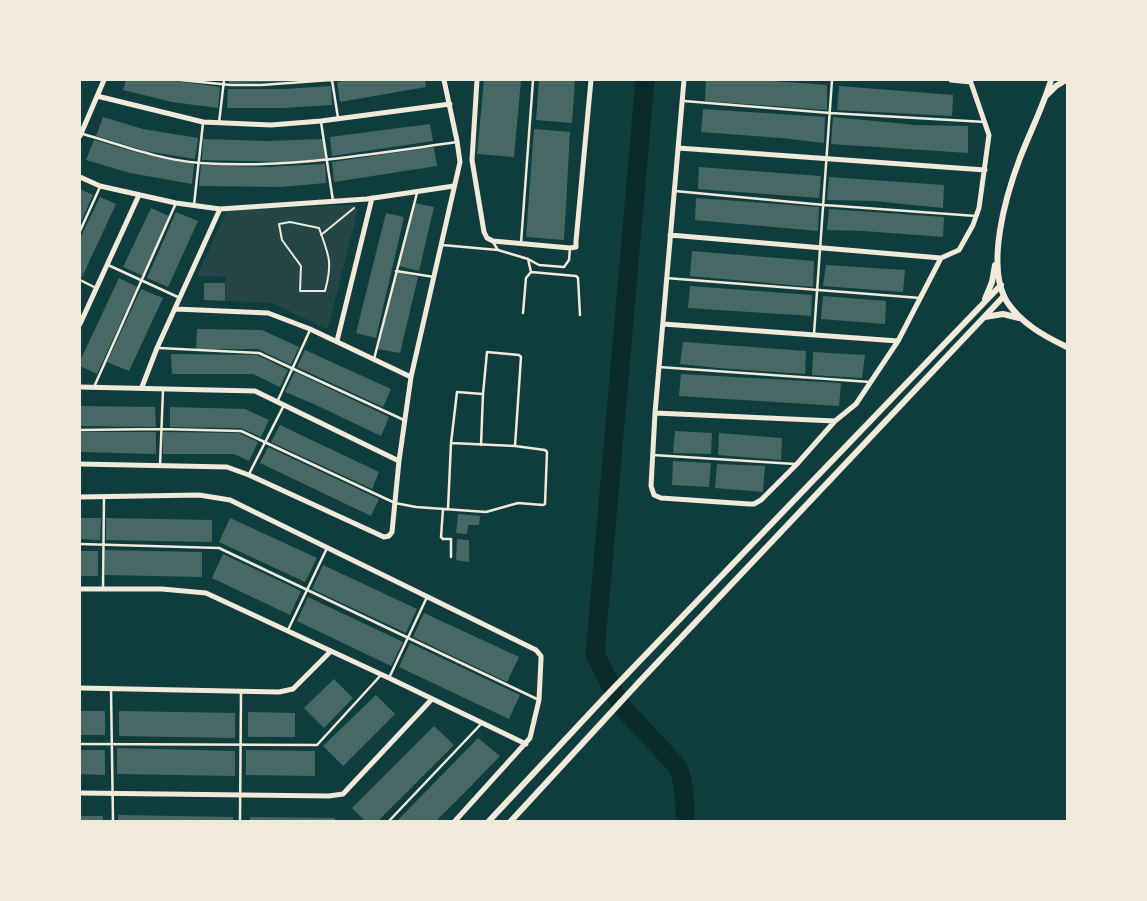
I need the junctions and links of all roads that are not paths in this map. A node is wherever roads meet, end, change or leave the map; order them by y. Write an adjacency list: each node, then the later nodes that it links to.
1 (104, 80): 16 (street)
2 (180, 80): 15 (lane)
3 (224, 80): 15 (lane)
4 (332, 80): 15 (lane); 21 (lane)
5 (444, 80): 19 (street)
6 (477, 80): 31 (street)
7 (532, 80): 51 (lane)
8 (591, 80): 54 (street)
9 (684, 80): 18 (street)
10 (832, 80): 20 (lane)
11 (951, 80): 14 (street)
12 (1051, 80): 17 (street)
13 (1066, 80): 17 (street)
14 (970, 81): 24 (street)
15 (224, 85): 25 (lane)
16 (97, 96): 23 (street); 26 (street)
17 (1046, 96): 56 (street)
18 (682, 100): 20 (lane); 28 (street)
19 (450, 104): 21 (street); 27 (street)
20 (830, 113): 24 (lane); 29 (lane)
21 (338, 118): 22 (street)
22 (321, 121): 25 (street); 30 (lane)
23 (203, 122): 25 (street); 33 (lane)
24 (985, 122): 34 (street)
25 (219, 124)
26 (81, 135): 33 (lane)
27 (457, 142): 30 (lane); 32 (street)
28 (678, 148): 29 (street); 39 (street)
29 (827, 158): 34 (street); 44 (lane)
30 (328, 160): 33 (lane); 42 (lane)
31 (472, 160): 32 (street); 50 (street)
32 (460, 162): 37 (street)
33 (199, 163): 45 (lane)
34 (985, 170): 47 (street)
35 (80, 177): 36 (street)
36 (100, 186): 40 (street); 48 (lane)
37 (454, 186): 38 (street); 52 (street)
38 (417, 191): 41 (street); 60 (lane)
39 (674, 191): 44 (lane); 49 (street)
40 (139, 195): 43 (street); 59 (street)
41 (369, 198): 42 (street); 82 (street)
42 (333, 201): 46 (street)
43 (176, 203): 45 (street); 65 (lane)
44 (824, 205): 47 (lane); 53 (lane)
45 (194, 206): 46 (street)
46 (220, 209): 71 (street)
47 (976, 216): 57 (street)
48 (80, 231)
49 (670, 235): 53 (street); 63 (street)
50 (492, 241): 51 (street); 55 (lane)
51 (521, 244): 54 (street)
52 (440, 245): 55 (lane); 62 (street)
53 (821, 247): 57 (street); 68 (lane)
54 (570, 248): 58 (lane)
55 (498, 250): 58 (lane)
56 (997, 251): 66 (street); 72 (street)
57 (941, 258): 70 (street)
58 (528, 259): 61 (lane)
59 (106, 264): 65 (lane); 67 (street)
60 (396, 271): 62 (lane); 86 (lane)
61 (531, 272): 74 (lane); 75 (lane)
62 (434, 277): 89 (street)
63 (666, 278): 68 (lane); 79 (street)
64 (80, 280): 67 (lane)
65 (142, 281): 71 (lane); 92 (lane)
66 (1001, 285): 69 (street); 72 (street)
67 (96, 288): 78 (street)
68 (818, 290): 70 (lane); 81 (lane)
69 (1004, 296): 76 (street); 77 (street)
70 (922, 298): 83 (street)
71 (180, 299): 73 (street)
72 (984, 302): 148 (street)
73 (176, 309): 80 (street); 85 (street)
74 (523, 313)
75 (580, 315)
76 (985, 317): 77 (street); 149 (street)
77 (1022, 320): 84 (street)
78 (80, 324)
79 (663, 324): 81 (street); 87 (street)
80 (310, 329): 82 (street); 88 (lane)
81 (814, 334): 83 (street)
82 (337, 341): 86 (street)
83 (898, 341): 90 (street)
84 (1067, 347)
85 (157, 348): 88 (lane); 93 (street)
86 (374, 359): 89 (street)
87 (659, 367): 90 (lane); 98 (street)
88 (292, 369): 96 (lane); 99 (lane)
89 (411, 377): 99 (street)
90 (872, 382): 100 (street)
91 (80, 387): 92 (street)
92 (94, 387): 93 (street)
93 (142, 387): 94 (street)
94 (163, 388): 96 (street); 101 (lane)
95 (483, 394): 104 (lane); 105 (lane); 106 (lane)
96 (277, 401): 97 (street)
97 (284, 405): 103 (lane); 108 (street)
98 (655, 413): 100 (street); 107 (street)
99 (406, 420): 108 (street)
100 (835, 421): 110 (street)
101 (161, 429): 102 (lane); 103 (lane); 111 (lane)
102 (80, 430)
103 (265, 442): 112 (lane); 115 (lane)
104 (451, 443): 105 (lane); 117 (lane)
105 (481, 445): 106 (lane)
106 (515, 446): 117 (lane)
107 (652, 454): 110 (lane); 110 (street)
108 (399, 460): 115 (street)
109 (80, 464): 111 (street)
110 (796, 464)
111 (160, 466): 112 (street)
112 (249, 475): 115 (street)
113 (80, 497): 114 (street)
114 (104, 497): 119 (lane); 120 (street)
115 (395, 503): 116 (lane)
116 (443, 509): 117 (lane); 121 (lane)
117 (448, 509)
118 (80, 544): 119 (lane)
119 (103, 545): 123 (lane); 124 (lane)
120 (328, 547): 124 (lane); 125 (street)
121 (451, 557)
122 (80, 589): 123 (street)
123 (103, 589): 126 (street)
124 (308, 590): 126 (lane); 127 (lane)
125 (427, 596): 127 (lane); 135 (street)
126 (288, 630): 128 (street)
127 (408, 637): 130 (lane); 135 (lane)
128 (331, 651): 129 (street); 133 (street)
129 (382, 675): 130 (street); 140 (lane)
130 (389, 678): 134 (street)
131 (80, 688): 132 (street)
132 (111, 688): 133 (street); 139 (lane)
133 (241, 691): 140 (lane)
134 (432, 699): 136 (street); 143 (street)
135 (539, 700): 138 (street)
136 (482, 723): 138 (street); 146 (lane)
137 (80, 744): 139 (lane)
138 (526, 744): 147 (street)
139 (113, 745): 140 (lane); 142 (lane)
140 (241, 746): 143 (lane)
141 (80, 792): 142 (street)
142 (113, 792): 143 (street); 144 (lane)
143 (240, 796): 145 (lane)
144 (113, 821)
145 (240, 821)
146 (389, 821)
147 (455, 821)
148 (488, 821)
149 (511, 821)

